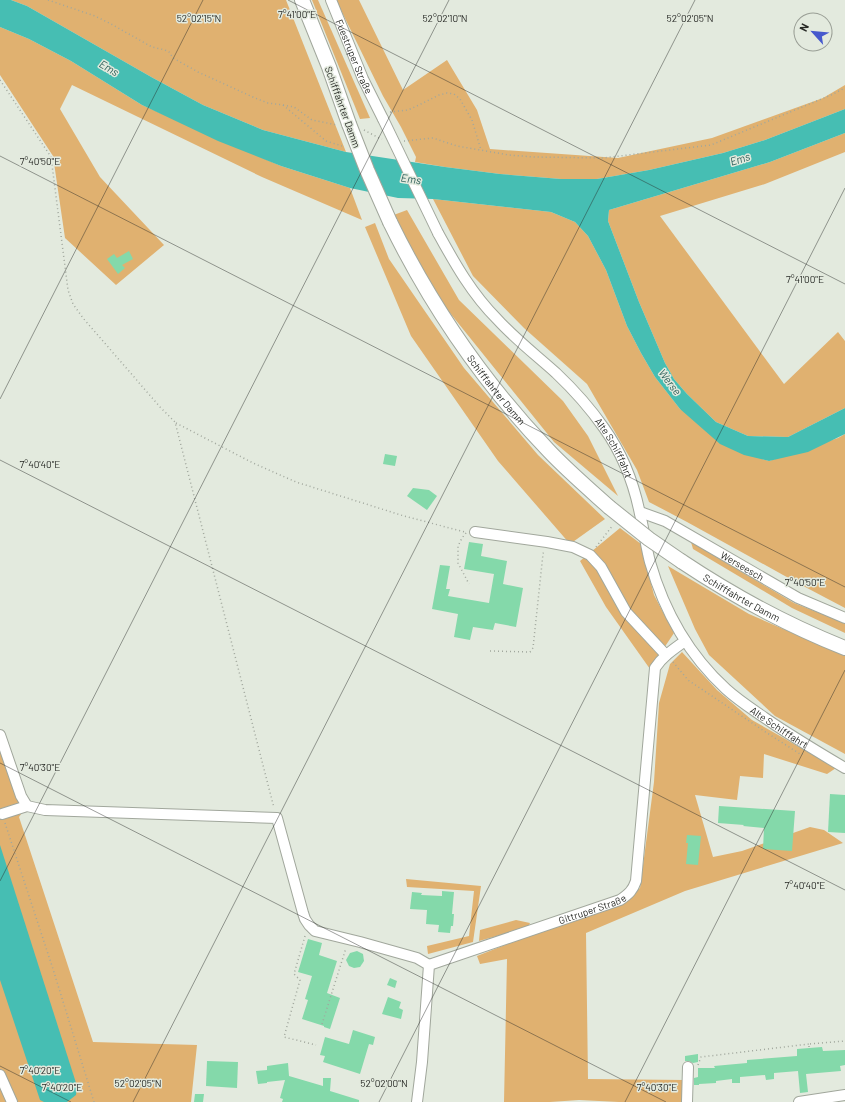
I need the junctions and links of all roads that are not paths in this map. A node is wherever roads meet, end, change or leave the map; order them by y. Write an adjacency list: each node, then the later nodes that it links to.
1 (302, 0): 8 (highway, Schifffahrter Damm, bridge)
2 (330, 0): 3 (street, Fuestruper Straße)
3 (384, 115): 4 (street, Alte Schifffahrt, bridge)
4 (640, 512): 6 (street, Werseesch); 7 (street, Alte Schifffahrt)
5 (471, 532): 9 (street)
6 (845, 618)
7 (685, 641): 9 (street, Gittruper Straße); 11 (street, Alte Schifffahrt)
8 (845, 648)
9 (666, 655): 14 (street, Gittruper Straße)
10 (0, 735): 12 (street)
11 (845, 768)
12 (27, 806): 13 (street); 14 (street)
13 (2, 814)
14 (428, 965): 19 (street)
15 (688, 1066): 20 (street)
16 (0, 1075): 18 (street)
17 (845, 1095): 21 (street)
18 (12, 1102)
19 (417, 1102)
20 (687, 1102)
21 (799, 1102)

